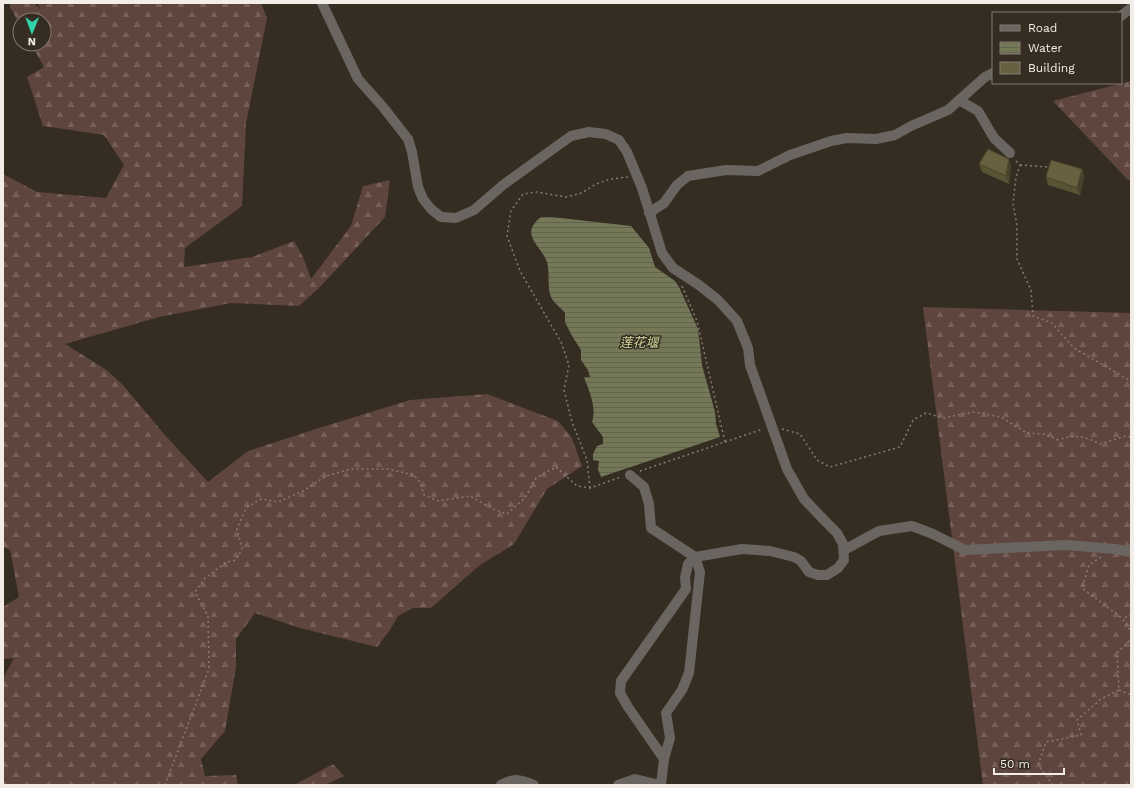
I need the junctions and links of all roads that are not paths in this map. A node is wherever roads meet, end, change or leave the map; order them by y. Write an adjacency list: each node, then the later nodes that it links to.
1 (322, 3): 7 (street)
2 (1131, 8): 3 (street)
3 (1122, 15)
4 (992, 74): 5 (street)
5 (959, 100): 6 (street); 7 (street)
6 (1010, 153)
7 (649, 213): 9 (street)
8 (630, 474): 11 (street)
9 (844, 550): 10 (street); 11 (street)
10 (1131, 552)
11 (695, 557): 12 (street); 12 (street)
12 (664, 760): 16 (street)
13 (501, 785): 14 (street)
14 (534, 785)
15 (618, 785): 16 (street)
16 (661, 785)

